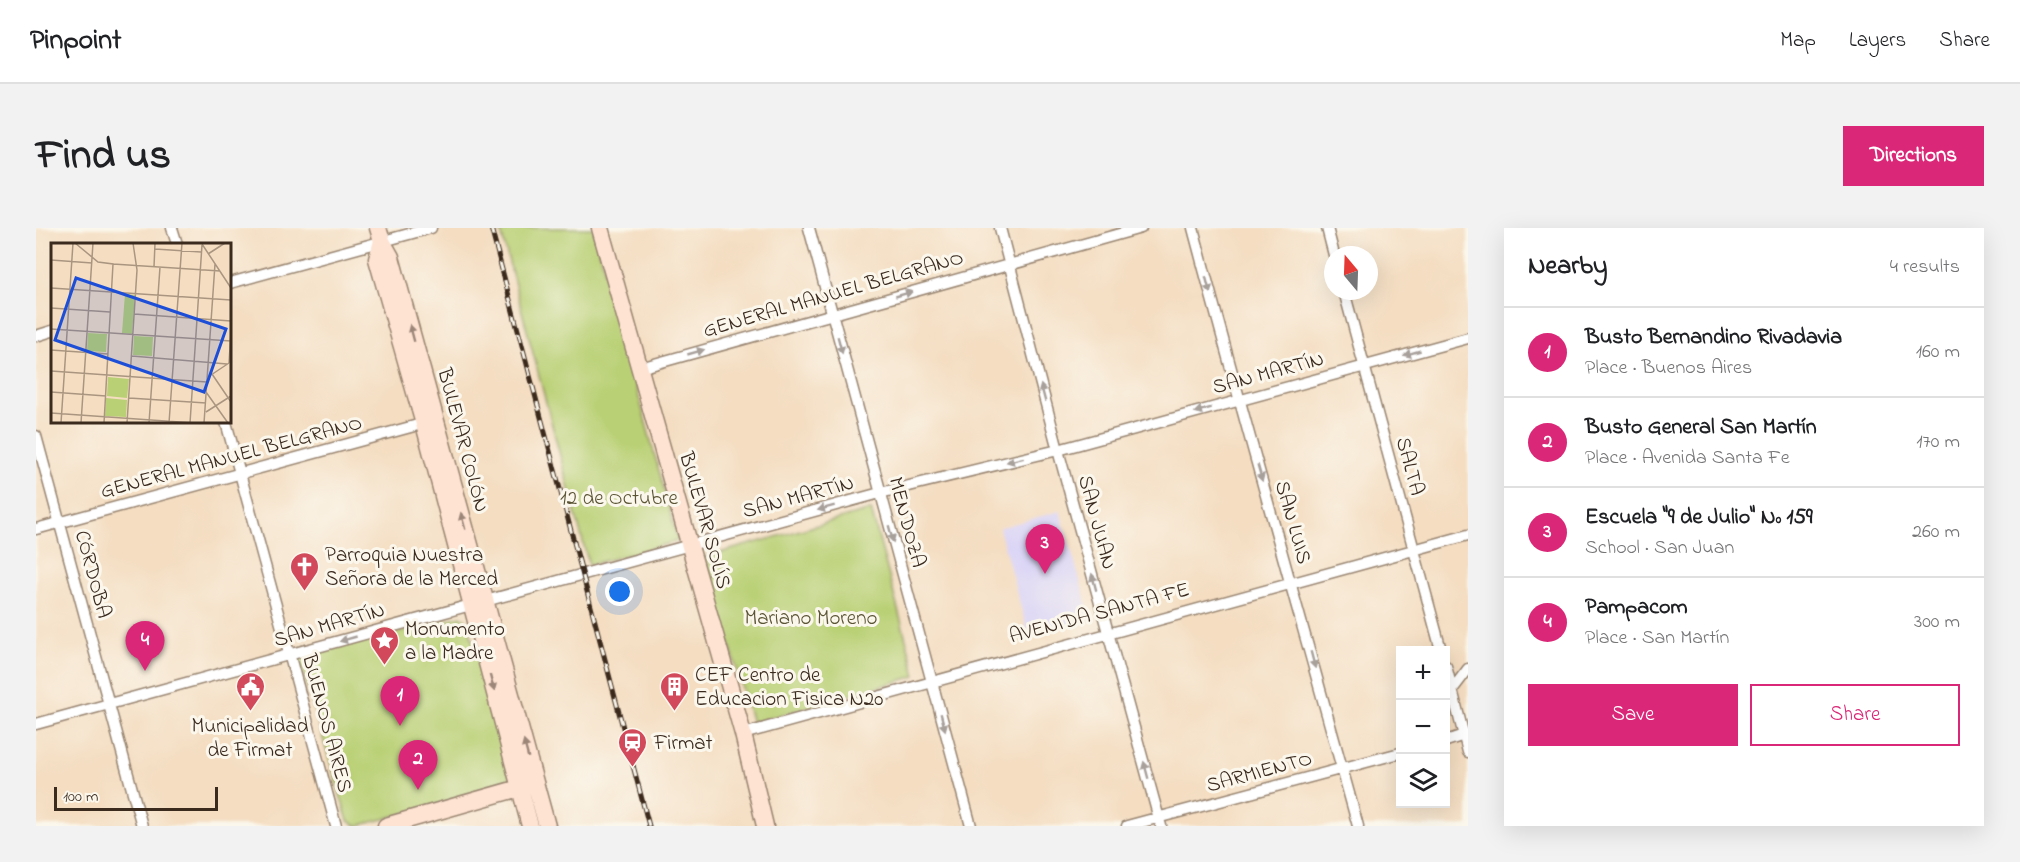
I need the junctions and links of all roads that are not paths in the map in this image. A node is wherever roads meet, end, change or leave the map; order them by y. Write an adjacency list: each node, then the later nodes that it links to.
1 (172, 228): 10 (street)
2 (431, 228): 9 (street)
3 (600, 228): 20 (street, BULEVAR SOLÍS)
4 (809, 228): 15 (street, MENDOZA)
5 (1000, 228): 12 (street, SAN JUAN)
6 (1141, 228): 12 (street, GENERAL MANUEL BELGRANO)
7 (1193, 228): 21 (street, SAN LUIS, one-way to 21)
8 (1327, 228): 11 (street)
9 (380, 235): 13 (street); 22 (street, BULEVAR COLÓN)
10 (177, 243)
11 (1332, 246)
12 (1010, 264): 15 (street, GENERAL MANUEL BELGRANO, one-way to 12); 25 (street, SAN JUAN, one-way to 12)
13 (231, 283)
14 (1346, 300): 19 (street, SALTA)
15 (832, 314): 20 (street, GENERAL MANUEL BELGRANO, one-way to 15); 27 (street, MENDOZA, one-way to 27)
16 (51, 331): 17 (street)
17 (36, 336)
18 (1468, 338): 19 (street, SAN MARTÍN, one-way to 19)
19 (1364, 367): 21 (street, SAN MARTÍN); 32 (street, SALTA)
20 (640, 368): 31 (street, BULEVAR SOLÍS)
21 (1239, 401): 25 (street, SAN MARTÍN, one-way to 25); 33 (street, SAN LUIS, one-way to 33)
22 (430, 422): 26 (street, GENERAL MANUEL BELGRANO); 34 (street, BULEVAR COLÓN)
23 (226, 423): 26 (street, BUENOS AIRES)
24 (36, 436): 28 (street, CÓRDOBA)
25 (1058, 450): 27 (street, SAN MARTÍN, one-way to 27); 35 (street, SAN JUAN, one-way to 25)
26 (240, 474): 28 (street, GENERAL MANUEL BELGRANO); 37 (street, BUENOS AIRES)
27 (880, 493): 31 (street, SAN MARTÍN, one-way to 31); 39 (street, MENDOZA, one-way to 39)
28 (60, 523): 29 (street, GENERAL MANUEL BELGRANO); 42 (street, CÓRDOBA)
29 (36, 529)
30 (1468, 535): 32 (street, AVENIDA SANTA FE)
31 (690, 546): 34 (street, SAN MARTÍN); 44 (street, BULEVAR SOLÍS)
32 (1414, 549): 33 (street, AVENIDA SANTA FE); 36 (street, SALTA)
33 (1292, 582): 35 (street, AVENIDA SANTA FE); 49 (street, SAN LUIS, one-way to 49)
34 (478, 602): 37 (street, SAN MARTÍN, one-way to 37); 50 (street, BULEVAR COLÓN)
35 (1108, 633): 39 (street, AVENIDA SANTA FE); 51 (street, SAN JUAN, one-way to 35)
36 (1440, 646)
37 (290, 655): 42 (street, SAN MARTÍN); 53 (street, BUENOS AIRES)
38 (1468, 669): 41 (street)
39 (932, 682): 44 (street, AVENIDA SANTA FE); 58 (street, MENDOZA, one-way to 58)
40 (1450, 682): 41 (street)
41 (1452, 690): 45 (street)
42 (109, 704): 43 (street, SAN MARTÍN); 52 (street, CÓRDOBA)
43 (36, 724)
44 (743, 734): 57 (street, BULEVAR SOLÍS)
45 (1464, 735): 46 (street); 47 (street)
46 (1450, 740)
47 (1468, 752)
48 (1397, 754): 49 (street, SARMIENTO)
49 (1343, 769): 51 (street, SARMIENTO); 60 (street, SAN LUIS)
50 (527, 786): 54 (street); 55 (street, BULEVAR COLÓN); 56 (street, BULEVAR COLÓN)
51 (1160, 822): 59 (street, SARMIENTO)
52 (142, 826)
53 (336, 826)
54 (386, 826)
55 (530, 826)
56 (547, 826)
57 (765, 826)
58 (971, 826)
59 (1127, 826)
60 (1358, 826)

